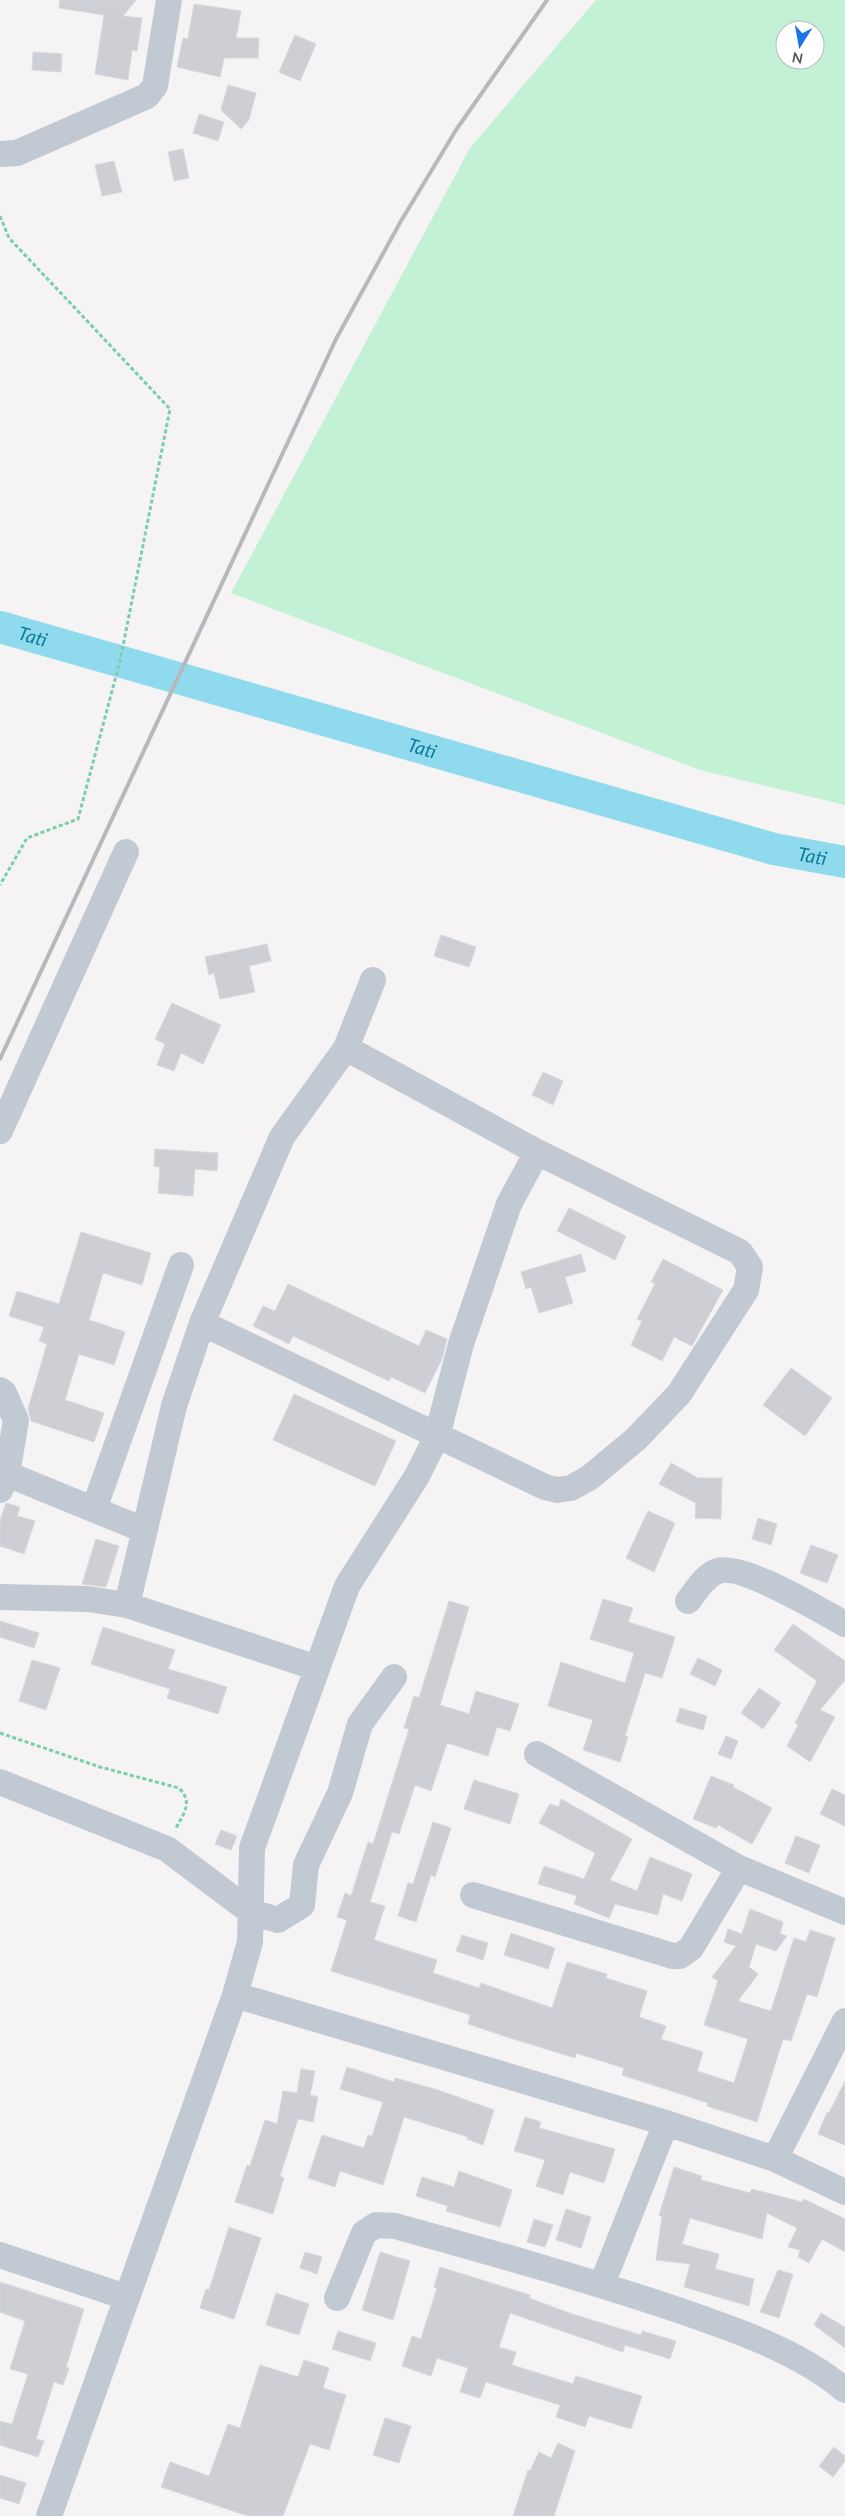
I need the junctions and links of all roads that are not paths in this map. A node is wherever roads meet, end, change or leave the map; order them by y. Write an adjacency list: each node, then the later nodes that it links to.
1 (169, 0): 2 (street)
2 (0, 154)
3 (126, 852): 6 (street)
4 (373, 980): 5 (street)
5 (346, 1048): 7 (street); 9 (street)
6 (0, 1131)
7 (537, 1152): 11 (street); 11 (street)
8 (181, 1265): 13 (street)
9 (202, 1324): 11 (street); 14 (street)
10 (0, 1390): 12 (street)
11 (437, 1436): 19 (street)
12 (3, 1482): 13 (street)
13 (94, 1509): 14 (street)
14 (144, 1530): 17 (street)
15 (0, 1597): 17 (street)
16 (688, 1601): 18 (street)
17 (127, 1605): 19 (street)
18 (845, 1624)
19 (317, 1668): 25 (street)
20 (394, 1676): 25 (street)
21 (537, 1754): 23 (street)
22 (0, 1782): 25 (street)
23 (738, 1868): 24 (street); 26 (street)
24 (473, 1895)
25 (251, 1912): 27 (street)
26 (845, 1912)
27 (235, 1995): 29 (street); 34 (street)
28 (845, 2021): 30 (street)
29 (666, 2123): 30 (street); 33 (street)
30 (775, 2159): 31 (street)
31 (845, 2192)
32 (0, 2255): 34 (street)
33 (602, 2284): 35 (street); 36 (street)
34 (126, 2297): 37 (street)
35 (337, 2298)
36 (845, 2390)
37 (49, 2516)

